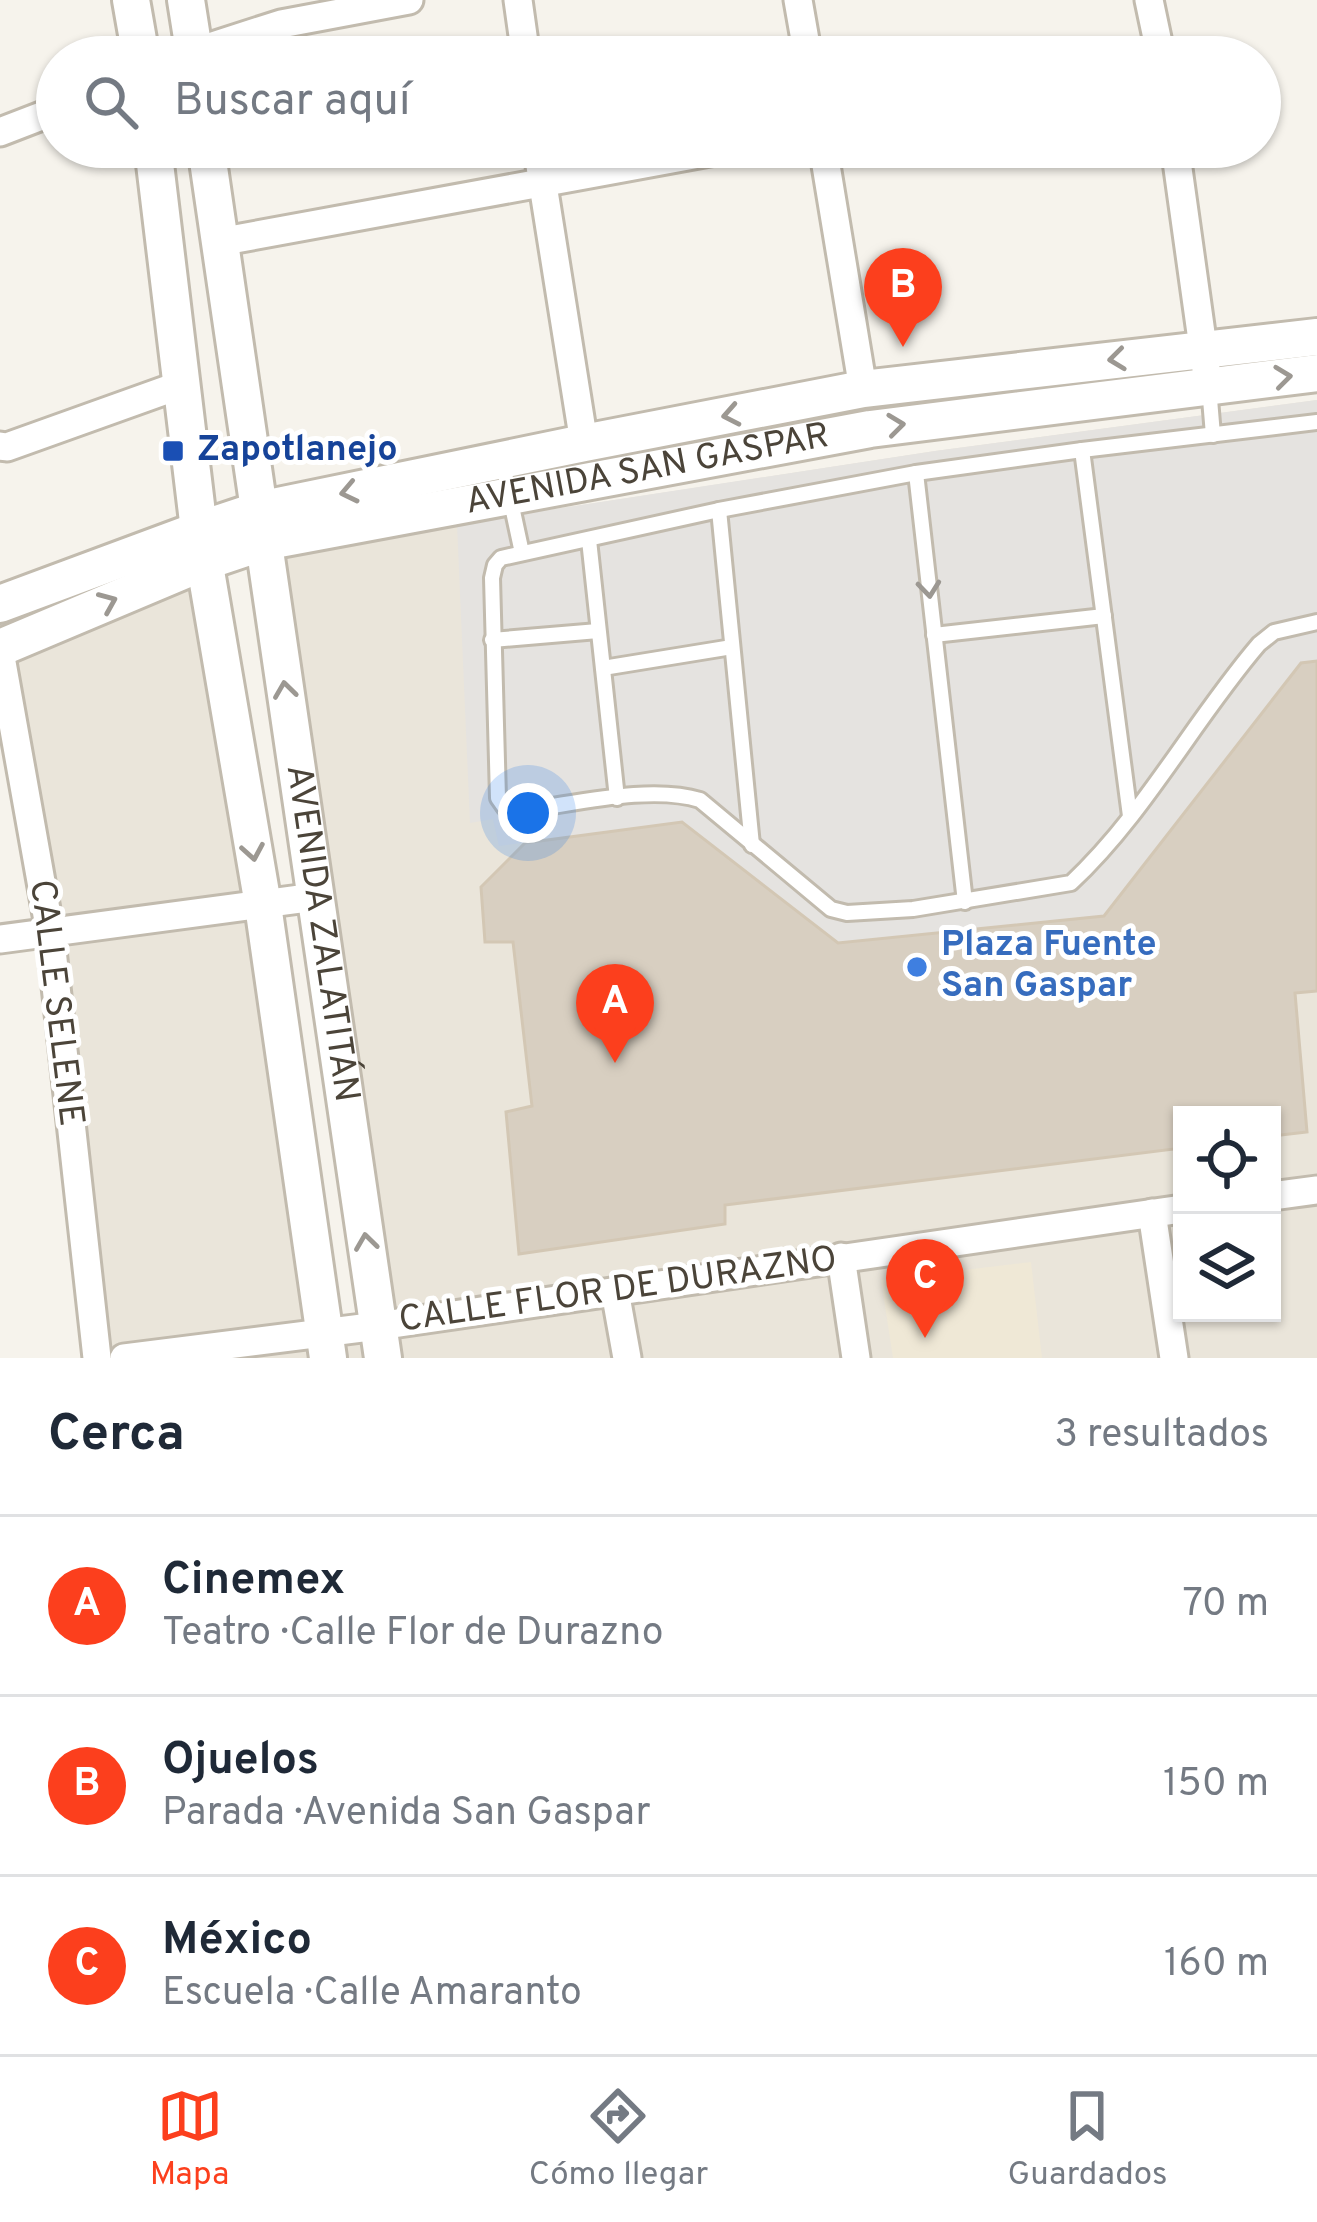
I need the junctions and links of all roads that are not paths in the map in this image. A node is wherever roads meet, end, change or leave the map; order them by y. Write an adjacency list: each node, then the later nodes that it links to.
1 (131, 0): 7 (street)
2 (186, 0): 8 (street)
3 (409, 0): 9 (street)
4 (518, 0): 10 (street)
5 (798, 0): 11 (street)
6 (1149, 0): 12 (street)
7 (137, 36)
8 (191, 36)
9 (247, 36)
10 (523, 36)
11 (804, 36)
12 (1157, 36)
13 (36, 118): 14 (street)
14 (0, 132)
15 (156, 168): 26 (street, AVENIDA ZALATITÁN)
16 (209, 168): 22 (street, AVENIDA ZALATITÁN)
17 (540, 168): 21 (street)
18 (623, 168): 21 (street)
19 (826, 168): 27 (street)
20 (1177, 168): 24 (street)
21 (542, 183): 22 (street); 30 (street)
22 (219, 242): 36 (street, AVENIDA ZALATITÁN)
23 (1317, 337): 24 (street, AVENIDA SAN GASPAR)
24 (1206, 368): 25 (street, AVENIDA SAN GASPAR, one-way to 25); 27 (street, AVENIDA SAN GASPAR, one-way to 27); 29 (lane); 34 (street, AVENIDA SAN GASPAR, one-way to 24)
25 (1317, 373)
26 (183, 384): 31 (street); 38 (street, AVENIDA ZALATITÁN)
27 (863, 389): 30 (street, AVENIDA SAN GASPAR, one-way to 30)
28 (1317, 422): 29 (lane)
29 (1214, 435): 32 (lane)
30 (584, 443): 34 (street, AVENIDA SAN GASPAR)
31 (0, 446)
32 (1082, 450): 33 (lane); 41 (lane)
33 (916, 473): 35 (lane); 44 (lane, one-way to 44)
34 (506, 478): 36 (street, AVENIDA SAN GASPAR); 39 (lane)
35 (718, 510): 37 (lane); 46 (lane)
36 (261, 526): 38 (street, AVENIDA SAN GASPAR); 52 (street, AVENIDA ZALATITÁN, one-way to 36)
37 (589, 540): 39 (lane); 43 (lane)
38 (201, 546): 40 (street, AVENIDA SAN GASPAR); 47 (street, AVENIDA SAN GASPAR, one-way to 38); 54 (street, AVENIDA ZALATITÁN, one-way to 54)
39 (522, 553): 45 (lane)
40 (0, 604)
41 (1104, 616): 44 (lane); 50 (lane)
42 (1317, 622): 50 (lane)
43 (598, 631): 45 (lane); 48 (lane)
44 (934, 635): 53 (lane)
45 (492, 640): 49 (lane)
46 (732, 647): 48 (lane); 51 (lane)
47 (0, 649): 55 (street, CALLE SELENE)
48 (603, 668): 49 (lane)
49 (617, 798): 51 (lane)
50 (1130, 816): 53 (lane)
51 (752, 845): 53 (lane)
52 (315, 898): 54 (street); 63 (street, AVENIDA ZALATITÁN, one-way to 52)
53 (965, 902)
54 (262, 905): 55 (street); 64 (street, AVENIDA ZALATITÁN)
55 (50, 932): 56 (street); 65 (street, CALLE SELENE)
56 (0, 940)
57 (1317, 1190): 58 (street)
58 (1281, 1195)
59 (1173, 1210): 60 (street, CALLE FLOR DE DURAZNO)
60 (1152, 1213): 61 (street, CALLE FLOR DE DURAZNO); 69 (street)
61 (841, 1257): 62 (street, CALLE FLOR DE DURAZNO); 68 (street)
62 (615, 1291): 63 (street, CALLE FLOR DE DURAZNO); 67 (street)
63 (380, 1342): 64 (street, CALLE FLOR DE DURAZNO)
64 (326, 1345): 66 (street, CALLE FLOR DE DURAZNO)
65 (97, 1358)
66 (124, 1358)
67 (627, 1358)
68 (856, 1358)
69 (1174, 1358)

